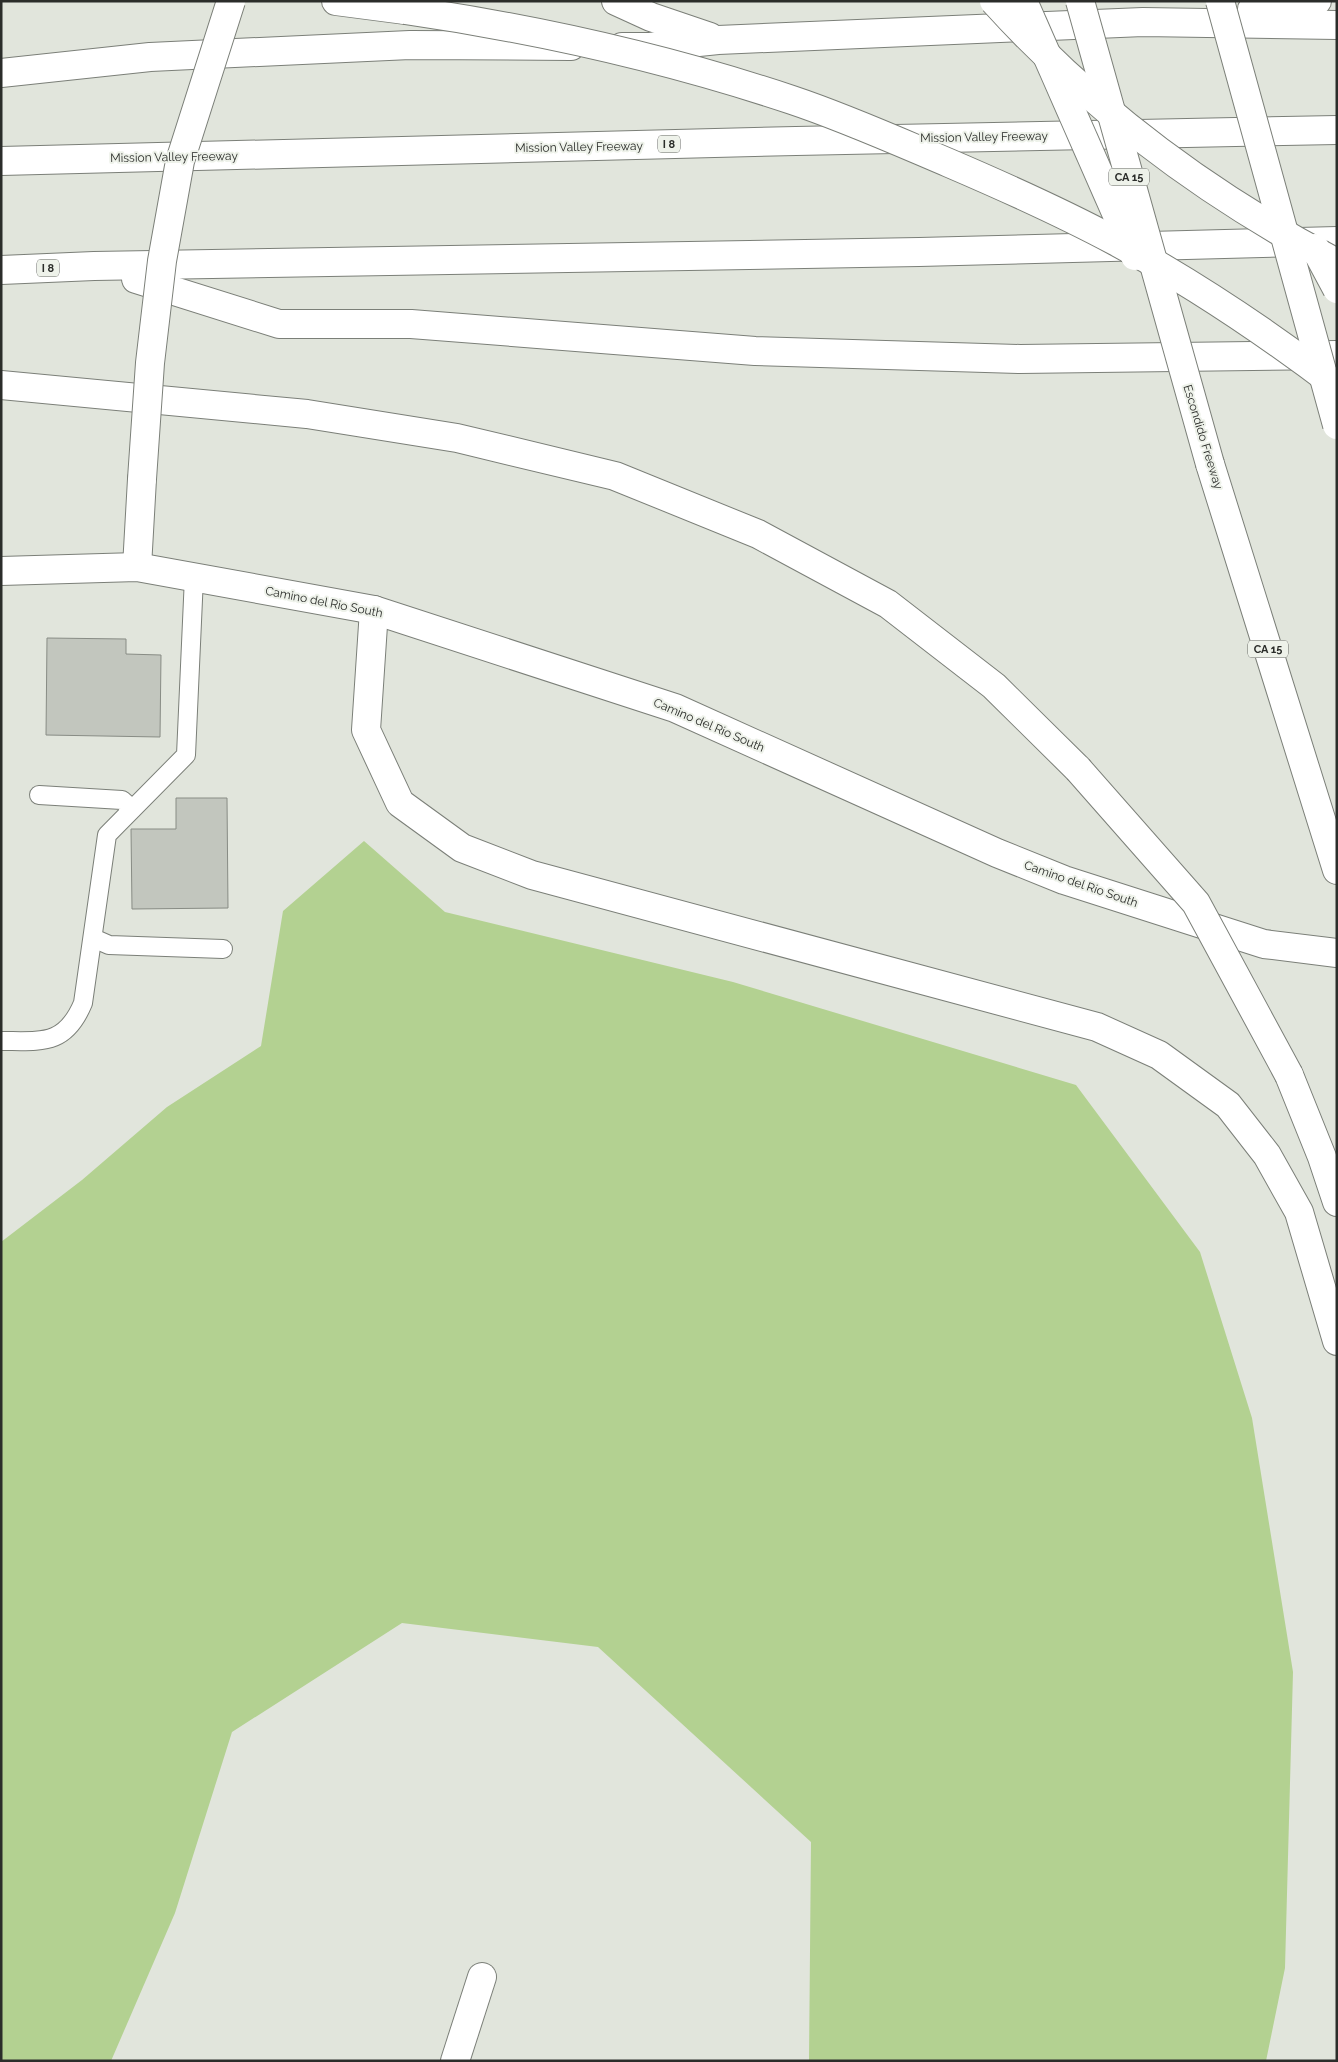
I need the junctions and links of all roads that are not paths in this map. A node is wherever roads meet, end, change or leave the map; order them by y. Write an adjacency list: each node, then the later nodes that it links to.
1 (231, 1): 26 (main road, bridge)
2 (336, 1): 24 (main road, bridge)
3 (616, 1): 11 (main road)
4 (994, 1): 17 (main road, bridge)
5 (1023, 1): 21 (main road, bridge)
6 (1080, 1): 21 (main road, Escondido Freeway / CA 15, bridge)
7 (1220, 1): 14 (main road, bridge)
8 (1317, 1): 9 (main road)
9 (1143, 22): 10 (main road); 11 (main road)
10 (1337, 25)
11 (718, 40): 12 (main road)
12 (1, 73)
13 (1337, 130): 15 (main road, Mission Valley Freeway / I 8)
14 (1259, 143): 20 (main road, bridge); 25 (main road, bridge)
15 (1, 161)
16 (1337, 241): 18 (main road, I 8)
17 (1337, 263)
18 (94, 266): 19 (main road, I 8); 22 (main road)
19 (1, 270)
20 (1337, 289)
21 (1178, 353): 32 (main road, Escondido Freeway / CA 15, bridge)
22 (1337, 355)
23 (1, 384): 37 (main road, bridge)
24 (1337, 386)
25 (1337, 425)
26 (137, 567): 27 (main road, Camino del Rio South); 28 (main road, Camino del Rio South)
27 (1, 571)
28 (194, 577): 29 (main road, Camino del Rio South); 31 (lane)
29 (374, 610): 35 (main road, Camino del Rio South); 38 (main road)
30 (39, 795): 31 (lane)
31 (132, 809): 33 (lane)
32 (1337, 870)
33 (93, 938): 34 (lane); 36 (lane)
34 (223, 949)
35 (1337, 953)
36 (1, 1040)
37 (1337, 1202)
38 (1337, 1341)
39 (482, 1977): 40 (main road)
40 (455, 2061)

